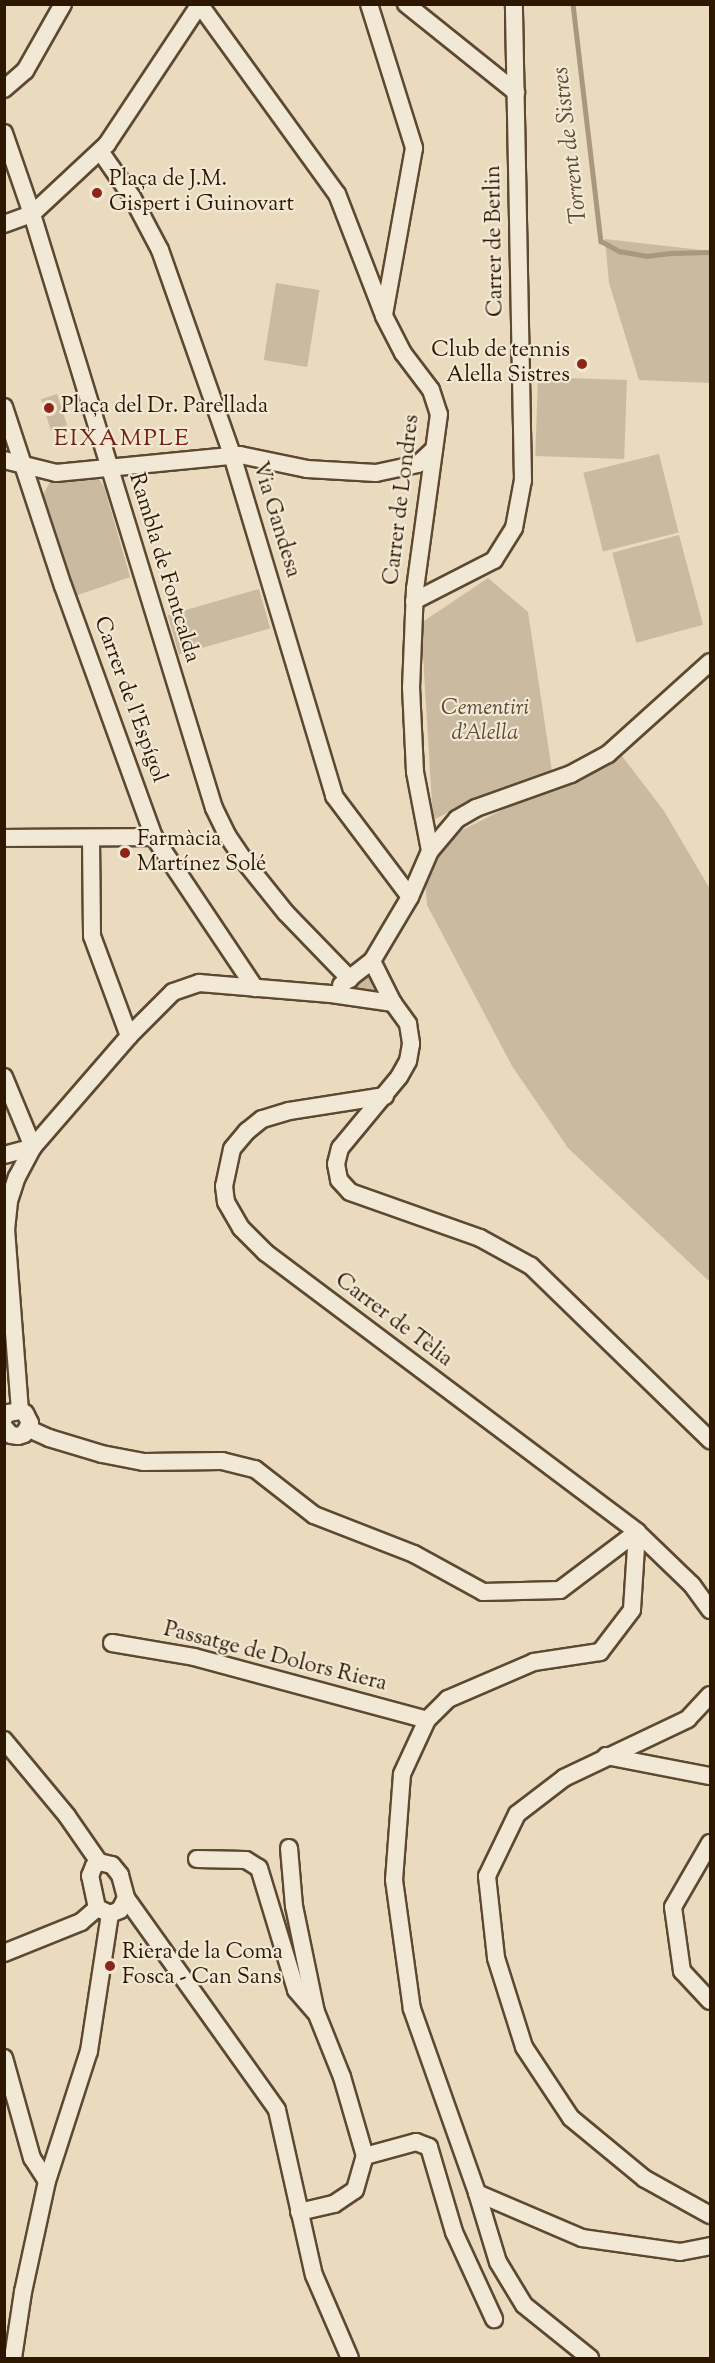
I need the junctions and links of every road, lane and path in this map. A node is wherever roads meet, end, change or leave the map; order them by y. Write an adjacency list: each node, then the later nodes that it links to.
1 (63, 4): 6 (street)
2 (369, 4): 12 (street)
3 (406, 4): 7 (street)
4 (514, 4): 7 (street, Carrer de Berlin)
5 (200, 5): 9 (street); 12 (street, Carrer de Londres)
6 (4, 88)
7 (516, 92): 19 (street, Carrer de Berlin)
8 (4, 132): 10 (street, Rambla de Fontcalda)
9 (100, 151): 10 (street); 15 (street, Via Gandesa)
10 (32, 214): 11 (street); 18 (street, Rambla de Fontcalda)
11 (4, 224)
12 (384, 316): 14 (street, Carrer de Londres)
13 (4, 407): 17 (street, Carrer de l'Espígol)
14 (434, 449): 15 (street); 19 (street, Carrer de Londres)
15 (232, 455): 18 (street); 25 (street, Via Gandesa)
16 (4, 460): 17 (street)
17 (23, 466): 18 (street); 21 (street, Carrer de l'Espígol)
18 (109, 468): 27 (street, Rambla de Fontcalda)
19 (414, 601): 24 (street, Carrer de Londres)
20 (711, 662): 24 (street)
21 (154, 837): 23 (street); 28 (street, Carrer de l'Espígol)
22 (4, 838): 23 (street)
23 (91, 838): 31 (street)
24 (430, 851): 25 (street)
25 (411, 897): 26 (street)
26 (372, 961): 27 (street); 30 (street)
27 (350, 979): 29 (street)
28 (255, 988): 29 (street); 31 (street)
29 (331, 994): 30 (street)
30 (393, 1003): 33 (street)
31 (129, 1036): 34 (street)
32 (4, 1077): 34 (street)
33 (385, 1096): 42 (street); 43 (street, Carrer de Tèlia)
34 (33, 1147): 35 (street); 37 (street)
35 (4, 1155)
36 (4, 1162): 37 (street)
37 (16, 1177): 38 (street)
38 (20, 1410): 39 (street); 41 (street)
39 (4, 1418)
40 (4, 1427): 41 (street)
41 (29, 1429): 43 (street)
42 (711, 1440)
43 (637, 1532): 44 (street, Carrer de Tèlia); 47 (street)
44 (711, 1610)
45 (112, 1643): 47 (street, Passatge de Dolors Riera)
46 (711, 1695): 49 (street)
47 (427, 1720): 63 (street)
48 (4, 1740): 54 (street)
49 (606, 1756): 50 (street); 65 (street)
50 (711, 1776)
51 (711, 1843): 58 (street)
52 (289, 1848): 59 (street)
53 (197, 1859): 59 (street)
54 (99, 1862): 55 (street); 56 (street)
55 (126, 1898): 56 (street); 64 (street)
56 (104, 1911): 57 (street); 62 (street)
57 (4, 1953)
58 (711, 2001)
59 (316, 2012): 61 (street)
60 (4, 2058): 62 (street)
61 (365, 2156): 64 (street); 67 (street)
62 (47, 2181): 68 (street)
63 (477, 2193): 66 (street); 70 (street)
64 (299, 2212): 69 (street)
65 (711, 2215)
66 (711, 2246)
67 (495, 2319)
68 (13, 2358)
69 (350, 2358)
70 (590, 2358)

